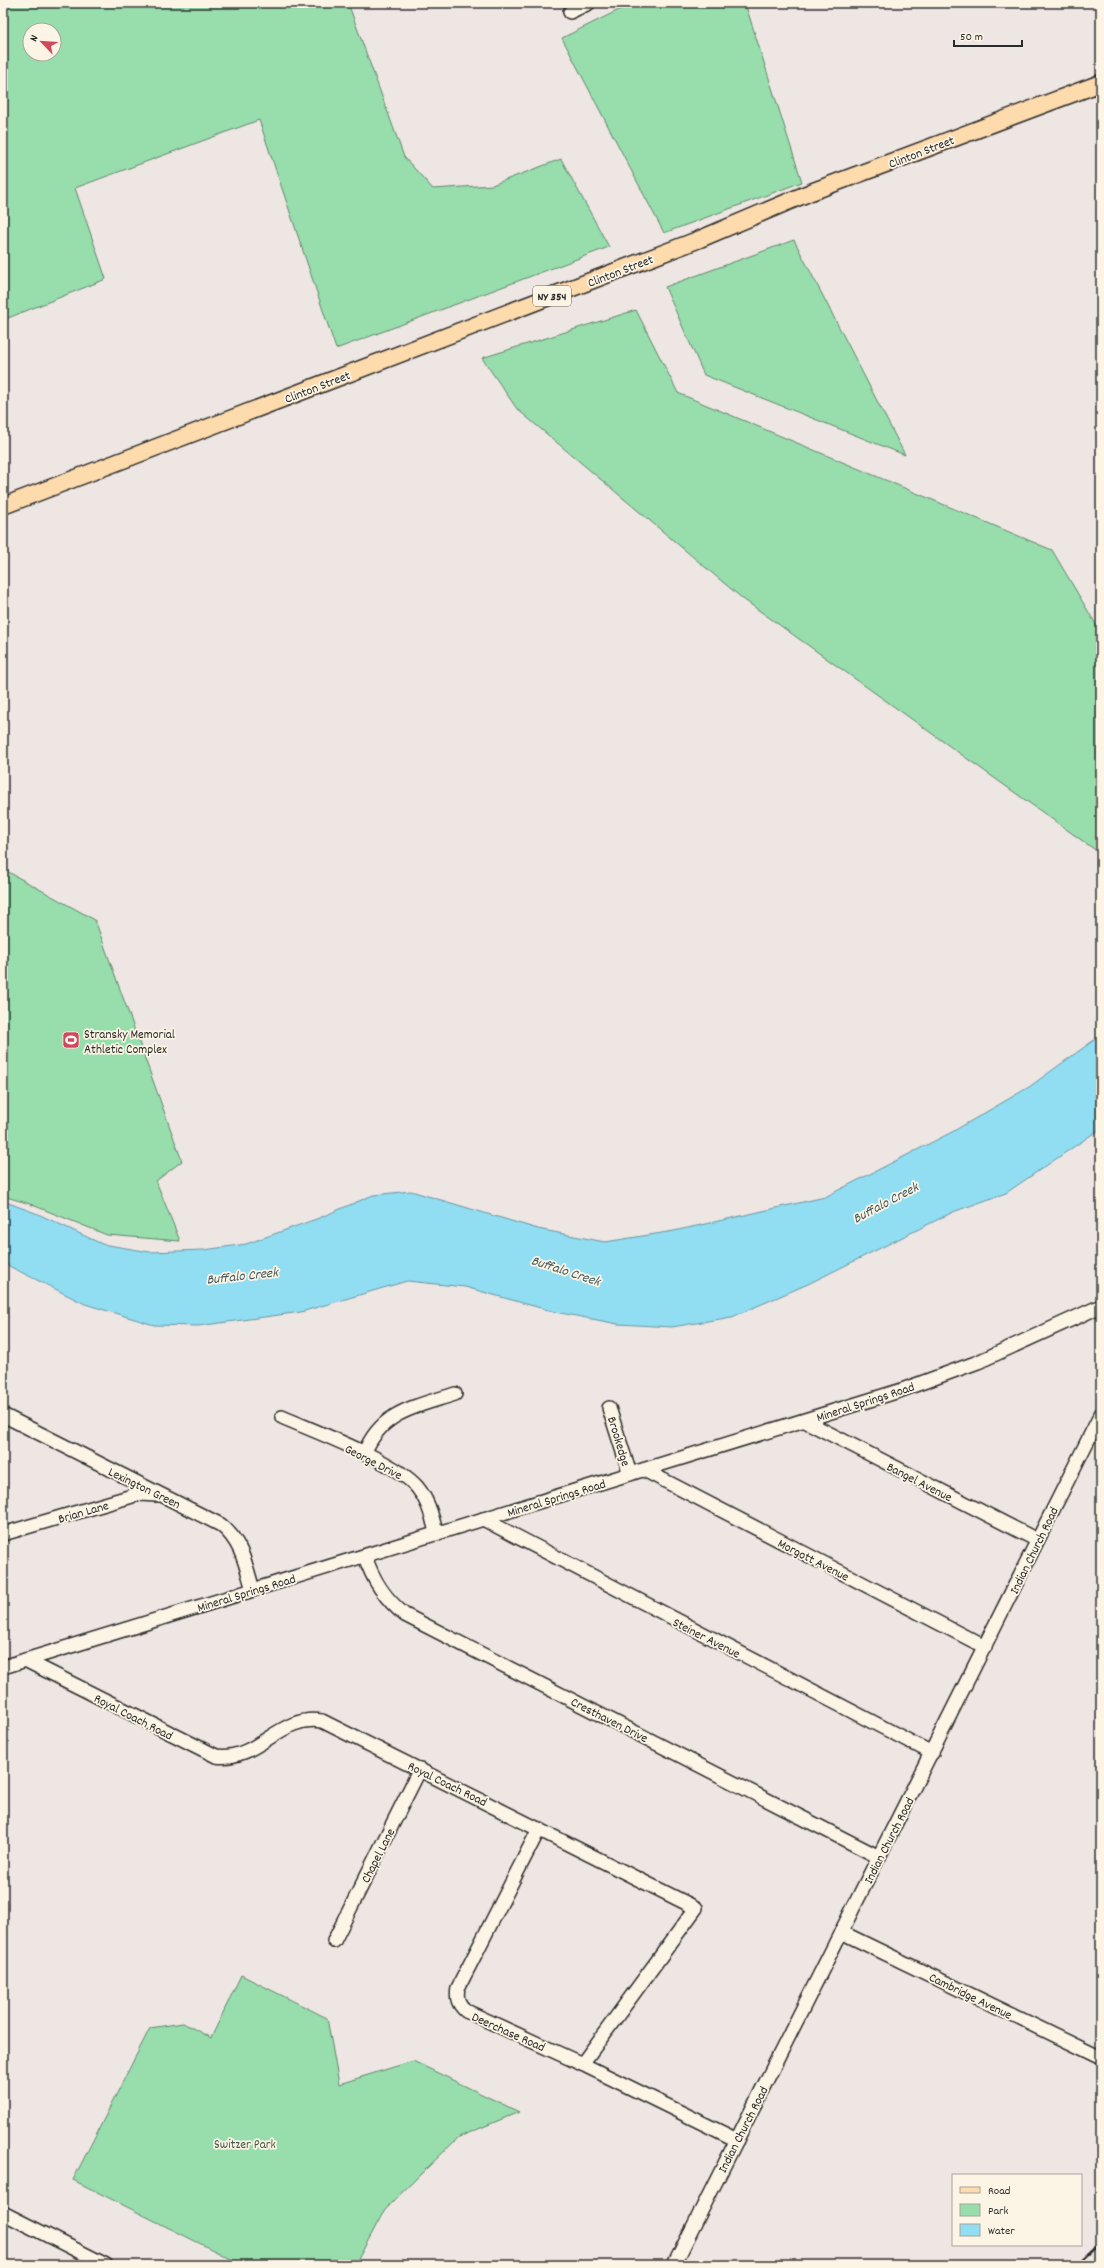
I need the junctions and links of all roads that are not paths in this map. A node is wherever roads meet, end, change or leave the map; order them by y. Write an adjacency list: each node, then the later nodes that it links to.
1 (589, 3): 2 (street)
2 (570, 12)
3 (1101, 83): 4 (main road, Clinton Street / NY 354)
4 (3, 506)
5 (1101, 1306): 11 (street, Mineral Springs Road)
6 (455, 1394): 12 (street)
7 (609, 1408): 14 (street, Brookedge)
8 (1101, 1414): 19 (street, Indian Church Road)
9 (3, 1415): 15 (street, Lexington Green)
10 (282, 1417): 12 (street, George Drive)
11 (805, 1421): 13 (street, Mineral Springs Road); 19 (street, Bangel Avenue)
12 (364, 1454): 18 (street, George Drive)
13 (644, 1470): 14 (street, Mineral Springs Road); 22 (street, Morgott Avenue)
14 (630, 1474): 16 (street, Mineral Springs Road)
15 (163, 1496): 17 (street, Brian Lane); 21 (street, Lexington Green)
16 (483, 1519): 18 (street, Mineral Springs Road); 25 (street, Steiner Avenue)
17 (3, 1534)
18 (436, 1534): 20 (street, Mineral Springs Road)
19 (1037, 1540): 22 (street, Indian Church Road)
20 (365, 1556): 21 (street, Mineral Springs Road); 28 (street, Cresthaven Drive)
21 (253, 1590): 23 (street, Mineral Springs Road)
22 (985, 1647): 25 (street, Indian Church Road)
23 (25, 1660): 24 (street, Mineral Springs Road); 26 (street, Royal Coach Road)
24 (3, 1667)
25 (932, 1753): 28 (street, Indian Church Road)
26 (420, 1769): 27 (street, Royal Coach Road); 30 (street, Chapel Lane)
27 (539, 1829): 32 (street, Deerchase Road); 32 (street, Royal Coach Road)
28 (879, 1857): 29 (street, Indian Church Road)
29 (841, 1932): 31 (street, Cambridge Avenue); 33 (street, Indian Church Road)
30 (334, 1941)
31 (1101, 2058)
32 (582, 2064): 33 (street, Deerchase Road)
33 (737, 2140): 36 (street, Indian Church Road)
34 (3, 2213): 35 (street)
35 (106, 2265)
36 (674, 2265)

